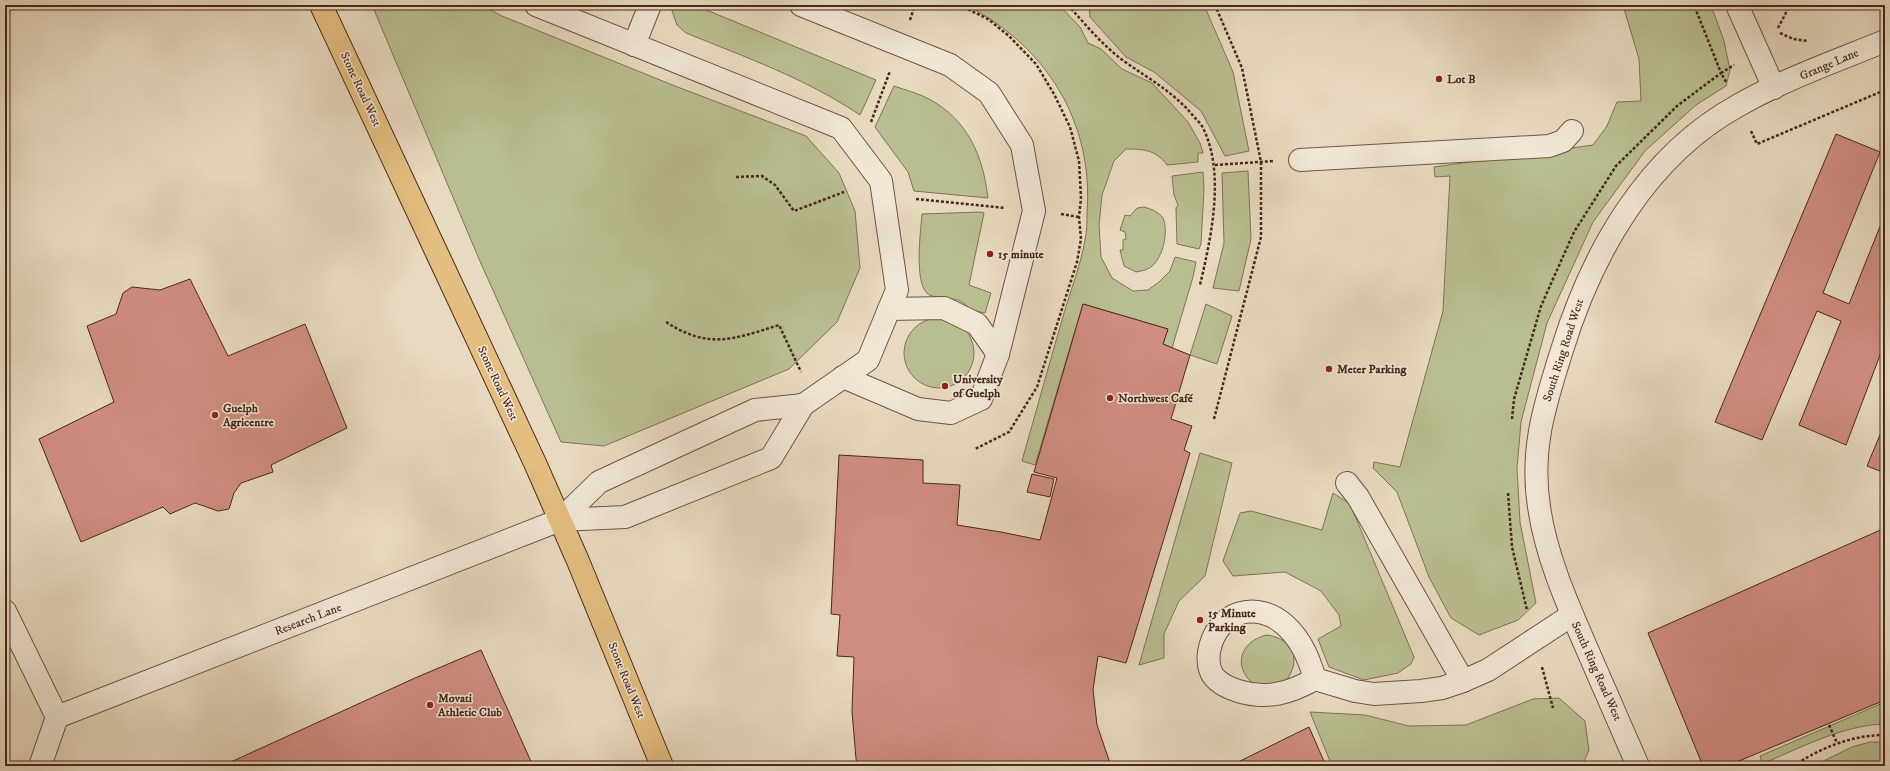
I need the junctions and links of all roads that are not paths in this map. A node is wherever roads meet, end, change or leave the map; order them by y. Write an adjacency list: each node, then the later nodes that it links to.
1 (321, 5): 16 (main road, Stone Road West)
2 (536, 5): 7 (street)
3 (650, 5): 7 (street)
4 (800, 5): 12 (street)
5 (1737, 5): 8 (street)
6 (1885, 41): 8 (street, Grange Lane)
7 (634, 45): 11 (street)
8 (1774, 88): 18 (street, South Ring Road West)
9 (1572, 131): 10 (street)
10 (1300, 160)
11 (889, 309): 12 (street); 13 (street)
12 (998, 354): 13 (street)
13 (843, 377): 14 (street)
14 (808, 402): 16 (street); 16 (street)
15 (1347, 483): 20 (street)
16 (560, 520): 21 (street, Research Lane); 23 (main road, Stone Road West)
17 (5, 611): 21 (street)
18 (1572, 615): 20 (street); 24 (street, South Ring Road West)
19 (1316, 679): 19 (street); 20 (street)
20 (1463, 681)
21 (57, 717): 22 (street)
22 (40, 766)
23 (662, 766)
24 (1638, 766)

